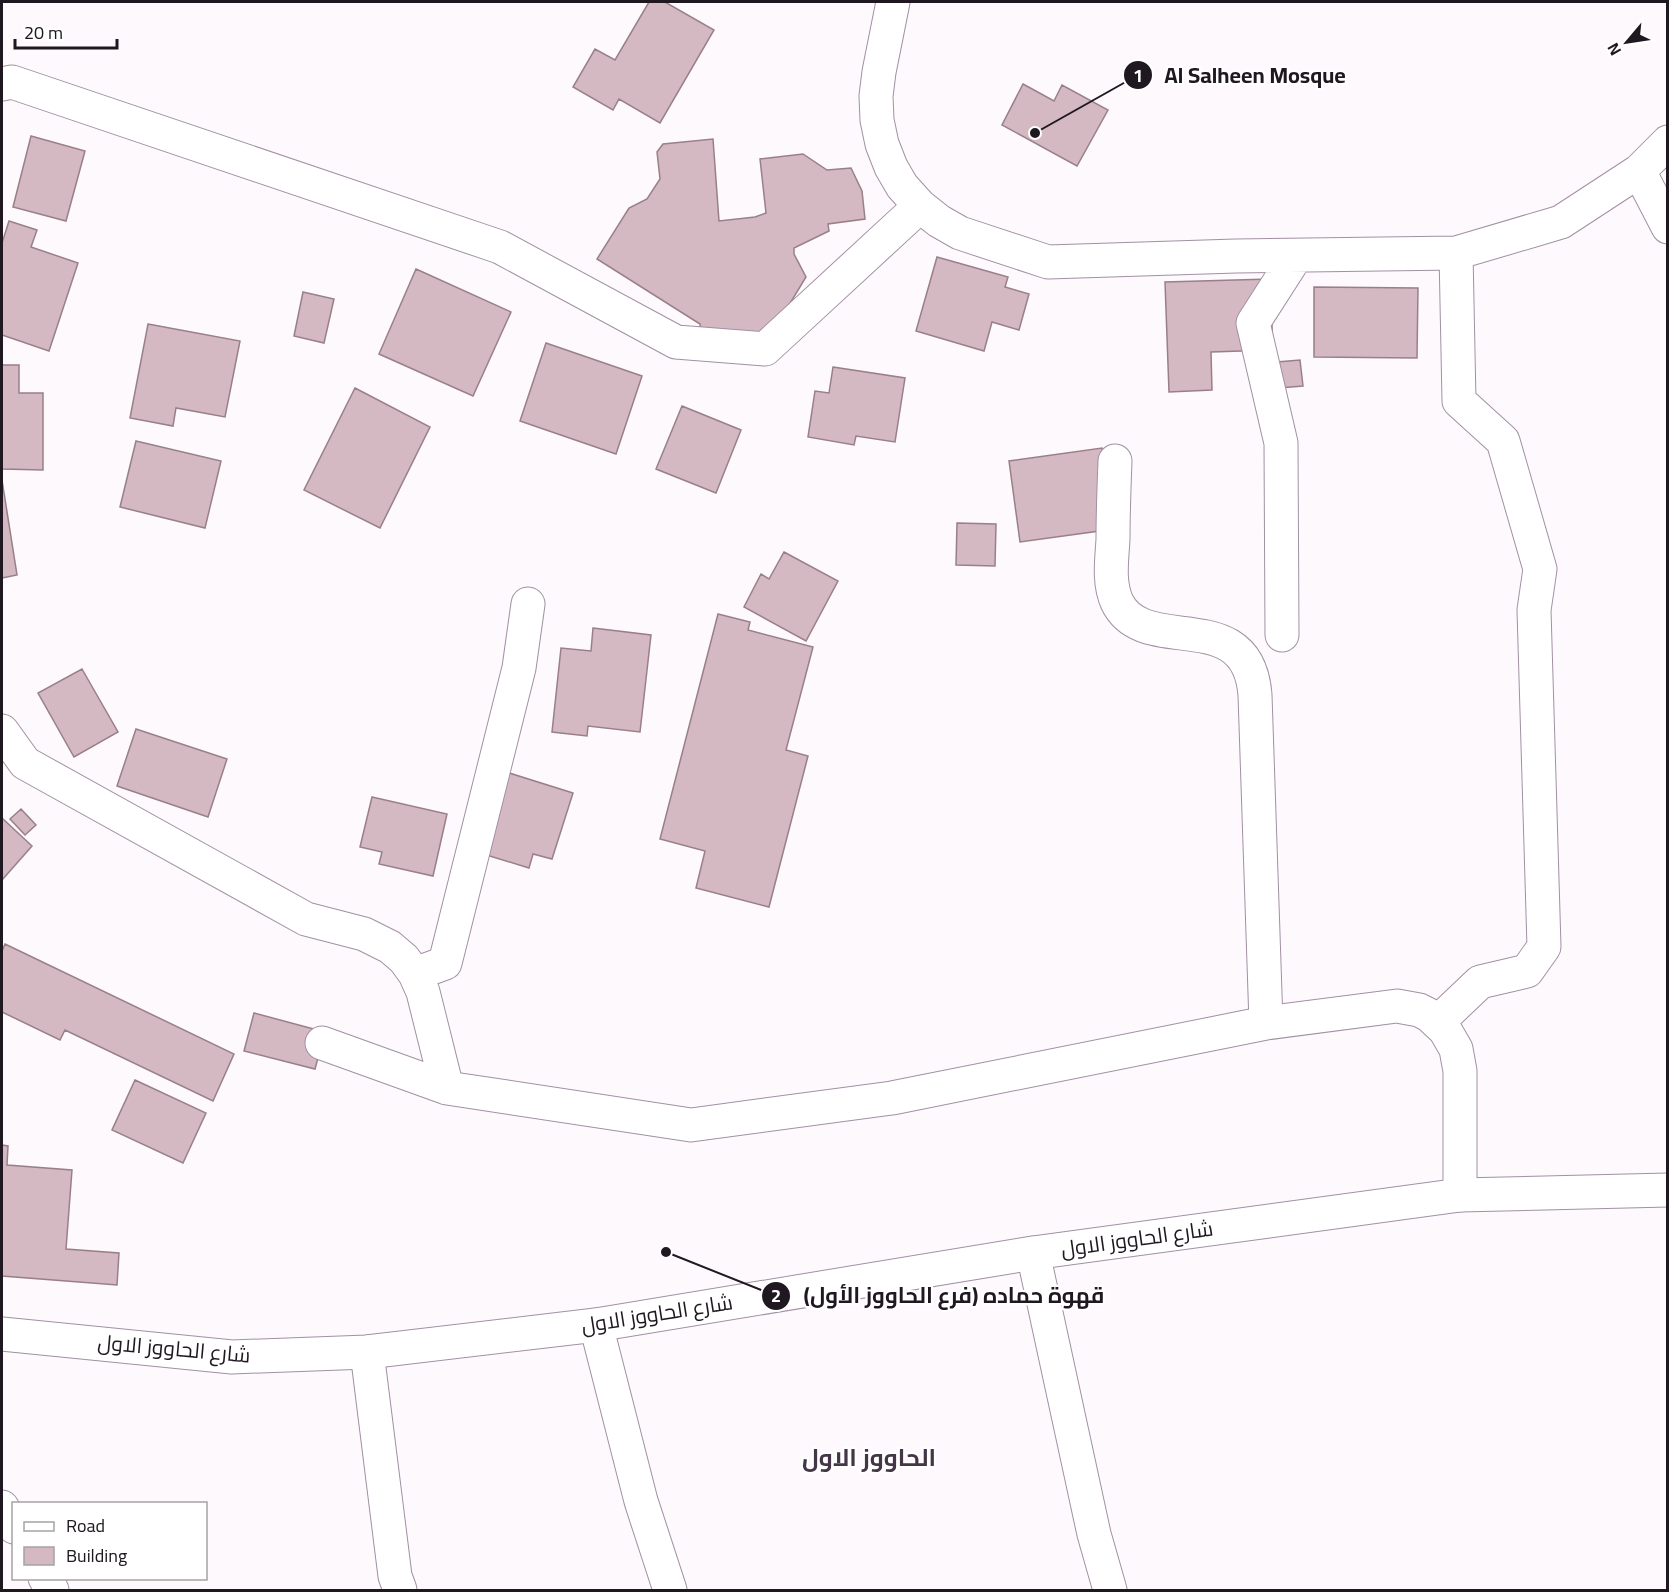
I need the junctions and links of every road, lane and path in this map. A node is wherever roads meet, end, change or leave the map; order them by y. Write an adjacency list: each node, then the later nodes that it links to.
1 (893, 2): 5 (street)
2 (2, 84): 5 (street)
3 (1668, 142): 4 (street)
4 (1639, 171): 6 (street); 7 (street)
5 (920, 206): 8 (street)
6 (1668, 227)
7 (1456, 253): 8 (street); 14 (street)
8 (1296, 256): 11 (street)
9 (1115, 461): 15 (street)
10 (528, 604): 13 (street)
11 (1282, 635)
12 (2, 731): 13 (street)
13 (416, 974): 17 (street)
14 (1438, 1022): 15 (street); 19 (street)
15 (1266, 1023): 17 (street)
16 (322, 1043): 17 (street)
17 (447, 1088)
18 (1668, 1190): 19 (street, شارع الحاووز الاول)
19 (1460, 1195): 20 (street, شارع الحاووز الاول)
20 (1033, 1253): 21 (street, شارع الحاووز الاول); 28 (street)
21 (596, 1325): 23 (street, شارع الحاووز الاول); 27 (street)
22 (2, 1334): 23 (street, شارع الحاووز الاول)
23 (367, 1352): 26 (street)
24 (2, 1507): 25 (street)
25 (12, 1524)
26 (400, 1590)
27 (670, 1590)
28 (1110, 1590)

